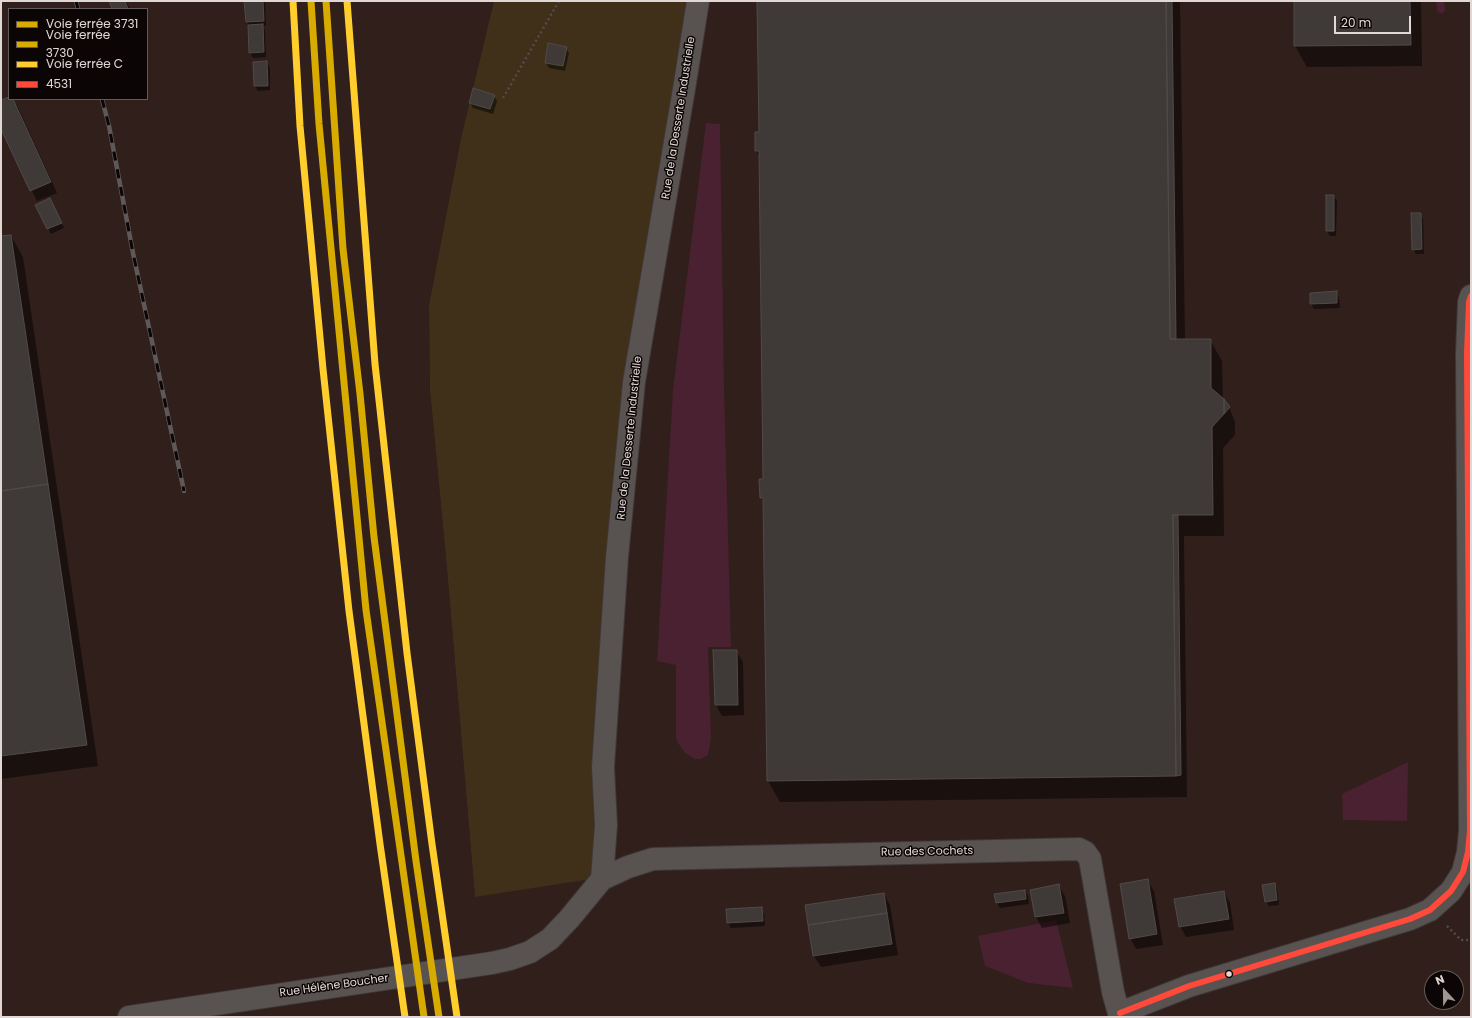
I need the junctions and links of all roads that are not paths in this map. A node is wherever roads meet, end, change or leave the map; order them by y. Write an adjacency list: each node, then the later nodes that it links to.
1 (698, 1): 3 (street, Rue de la Desserte Industrielle)
2 (1471, 296): 4 (street)
3 (602, 879): 4 (street, Rue des Cochets); 5 (street, Rue Hélène Boucher)
4 (1120, 1015)
5 (129, 1017)

